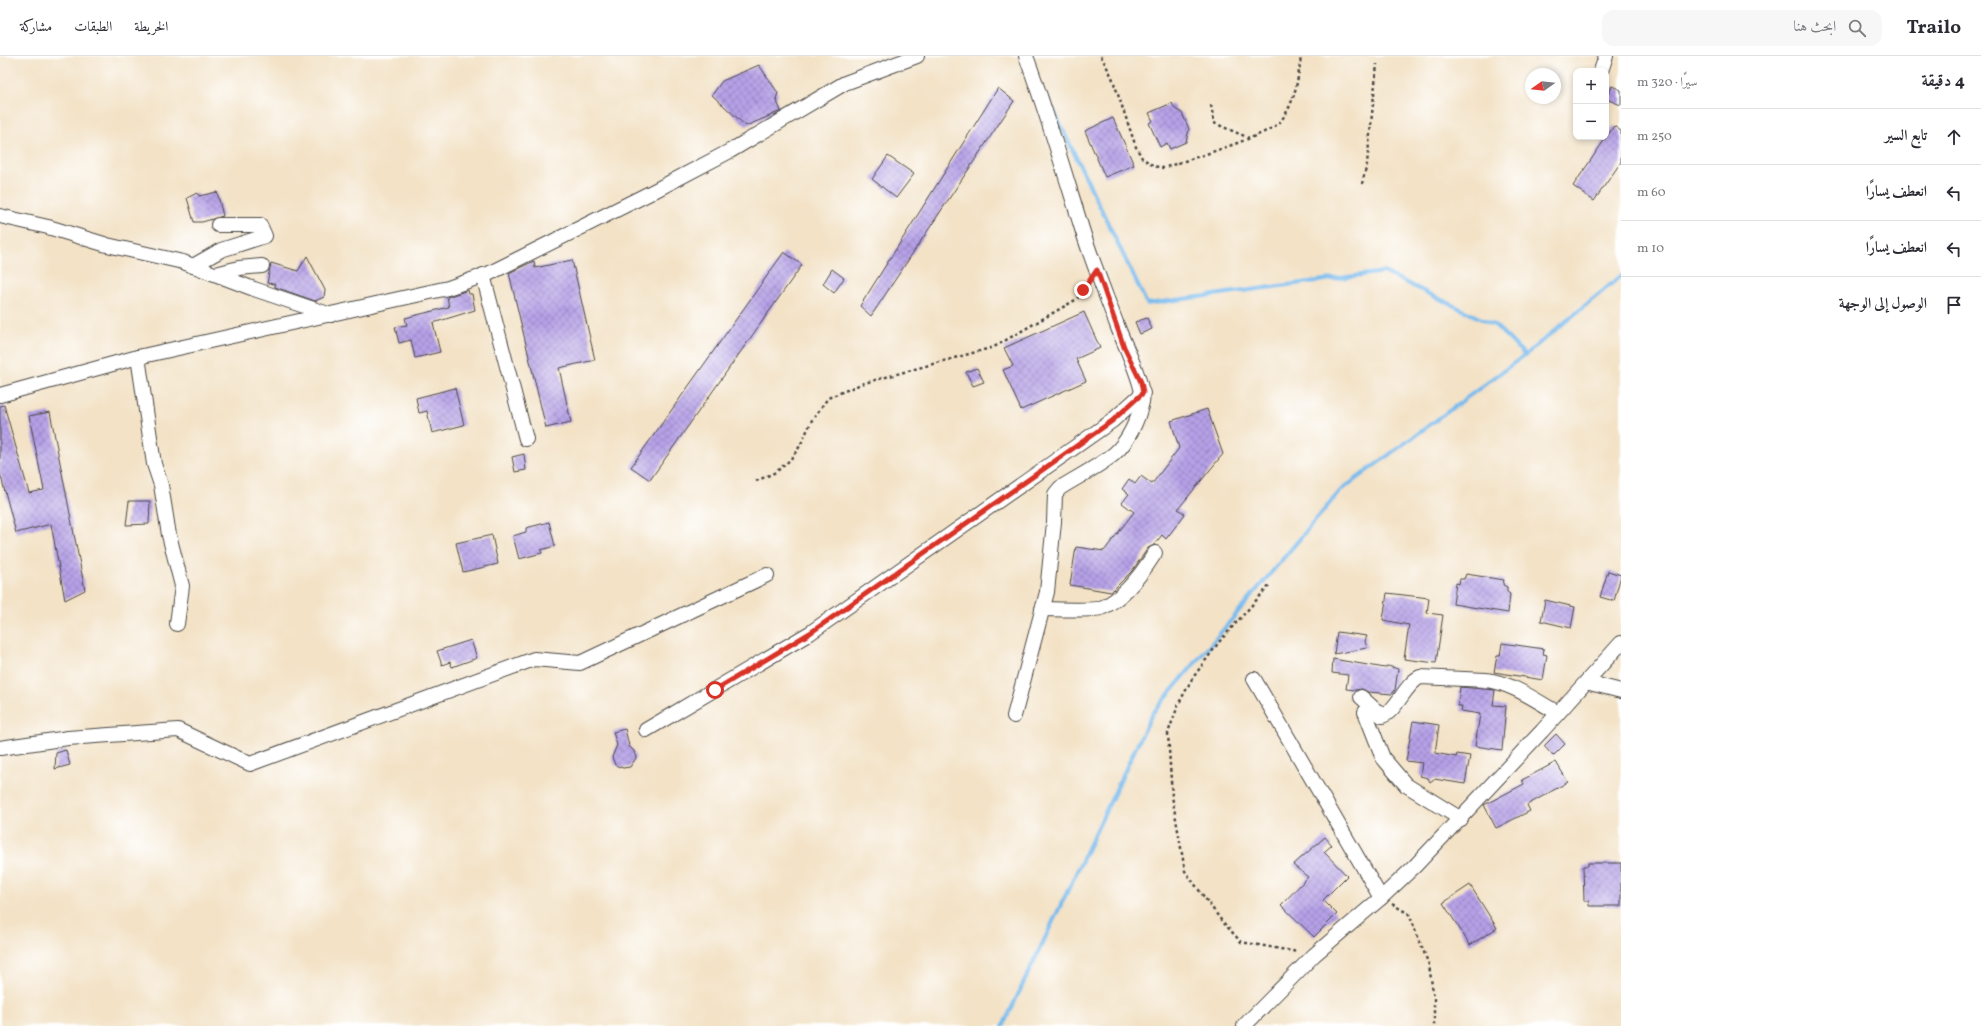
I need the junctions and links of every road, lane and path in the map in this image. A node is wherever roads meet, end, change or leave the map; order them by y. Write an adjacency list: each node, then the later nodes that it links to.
1 (917, 56): 17 (street)
2 (1026, 56): 15 (street)
3 (1101, 56): 9 (path)
4 (1301, 56): 9 (path)
5 (1606, 56): 7 (street)
6 (1377, 64): 10 (path)
7 (1602, 68)
8 (1210, 105): 9 (path)
9 (1250, 138)
10 (1362, 184)
11 (0, 216): 13 (street)
12 (218, 225): 13 (street)
13 (194, 266): 16 (street)
14 (262, 266): 16 (street)
15 (1097, 270): 20 (street); 23 (path)
16 (216, 274): 18 (street)
17 (483, 275): 18 (street); 22 (street)
18 (331, 315): 19 (street)
19 (138, 357): 21 (street); 28 (street)
20 (1143, 393): 27 (street); 37 (street)
21 (0, 395)
22 (526, 439)
23 (756, 481)
24 (1155, 553): 27 (street)
25 (767, 575): 38 (street)
26 (1269, 586): 41 (path)
27 (1042, 609): 36 (street)
28 (177, 624)
29 (1621, 643): 31 (street)
30 (1254, 679): 40 (street)
31 (1586, 682): 32 (street); 35 (street)
32 (1621, 691)
33 (1361, 697): 35 (street)
34 (1365, 712): 39 (street)
35 (1558, 713): 39 (street)
36 (1014, 716)
37 (646, 730)
38 (0, 748)
39 (1461, 818): 40 (street)
40 (1381, 898): 41 (street); 43 (path)
41 (1314, 955): 42 (street)
42 (1244, 1026)
43 (1434, 1026)

